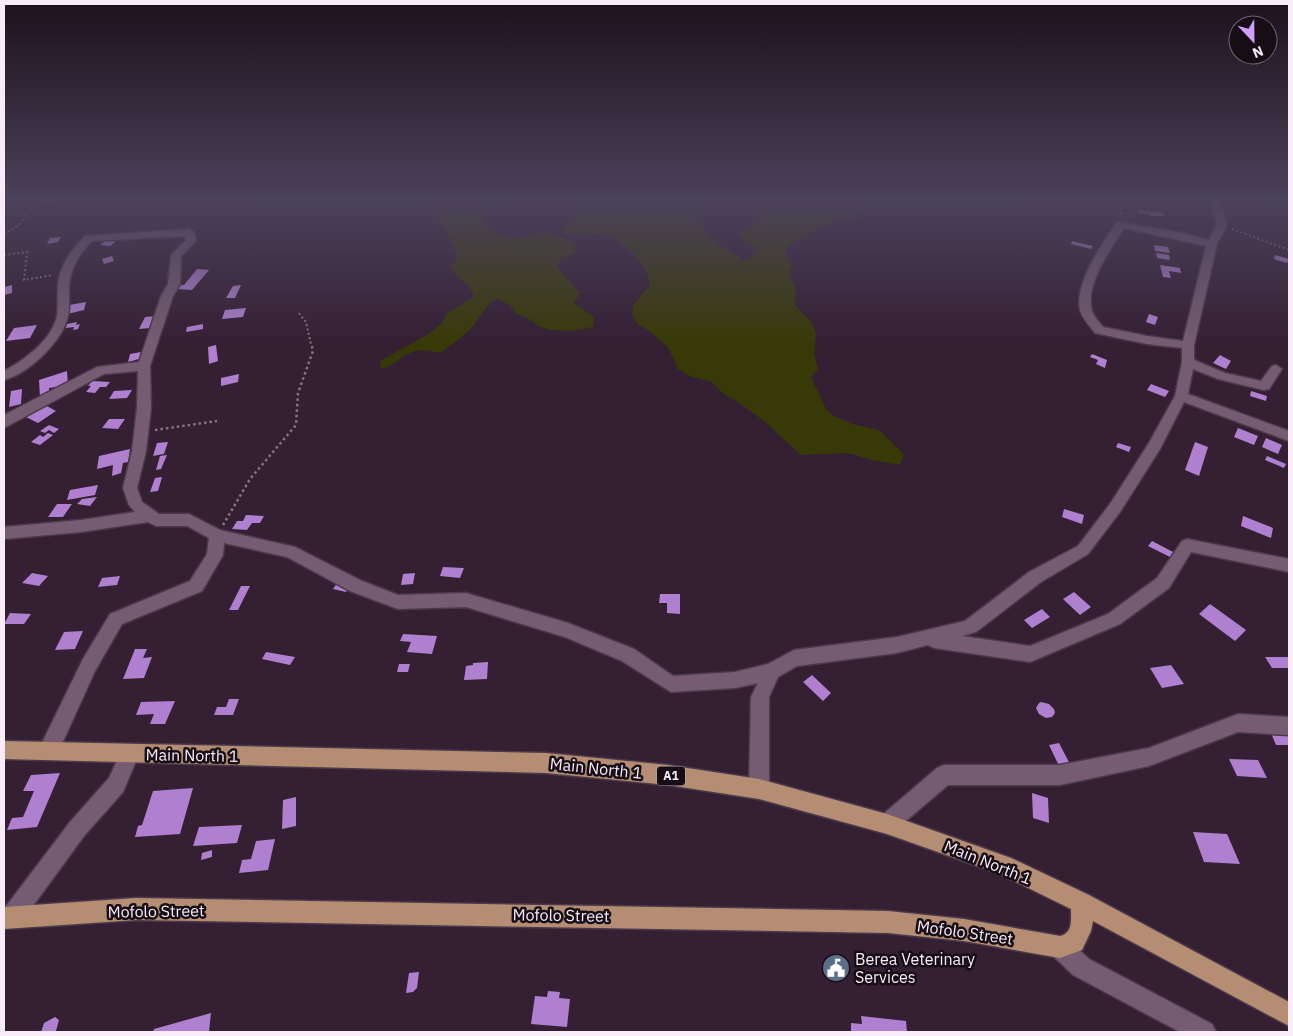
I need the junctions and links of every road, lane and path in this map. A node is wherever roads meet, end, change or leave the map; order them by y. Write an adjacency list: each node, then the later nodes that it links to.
1 (80, 247): 6 (street)
2 (184, 247): 10 (street)
3 (1106, 247): 8 (street)
4 (1211, 247): 8 (street)
5 (4, 255): 6 (path)
6 (67, 272): 12 (street)
7 (299, 314): 20 (path)
8 (1188, 345): 9 (street)
9 (1188, 362): 11 (street); 13 (street)
10 (144, 366): 14 (street); 16 (street)
11 (1276, 369)
12 (4, 376)
13 (1181, 396): 17 (street); 22 (street)
14 (4, 418)
15 (217, 421): 16 (path)
16 (141, 432): 18 (street)
17 (1289, 436)
18 (151, 516): 19 (street); 20 (street)
19 (4, 533)
20 (217, 535): 23 (street); 26 (street)
21 (1289, 566): 22 (street)
22 (925, 638): 23 (street)
23 (772, 670): 28 (street)
24 (1289, 726): 29 (street)
25 (4, 750): 26 (main road, Main North 1 / A1)
26 (49, 750): 27 (main road, Main North 1 / A1)
27 (130, 754): 28 (main road, Main North 1 / A1); 31 (street)
28 (759, 788): 29 (main road, Main North 1 / A1)
29 (887, 824): 30 (main road, Main North 1 / A1)
30 (1082, 903): 32 (main road); 33 (main road, Main North 1 / A1)
31 (7, 917): 32 (main road, Mofolo Street)
32 (1060, 947): 34 (street)
33 (1289, 1014)
34 (1204, 1032)

